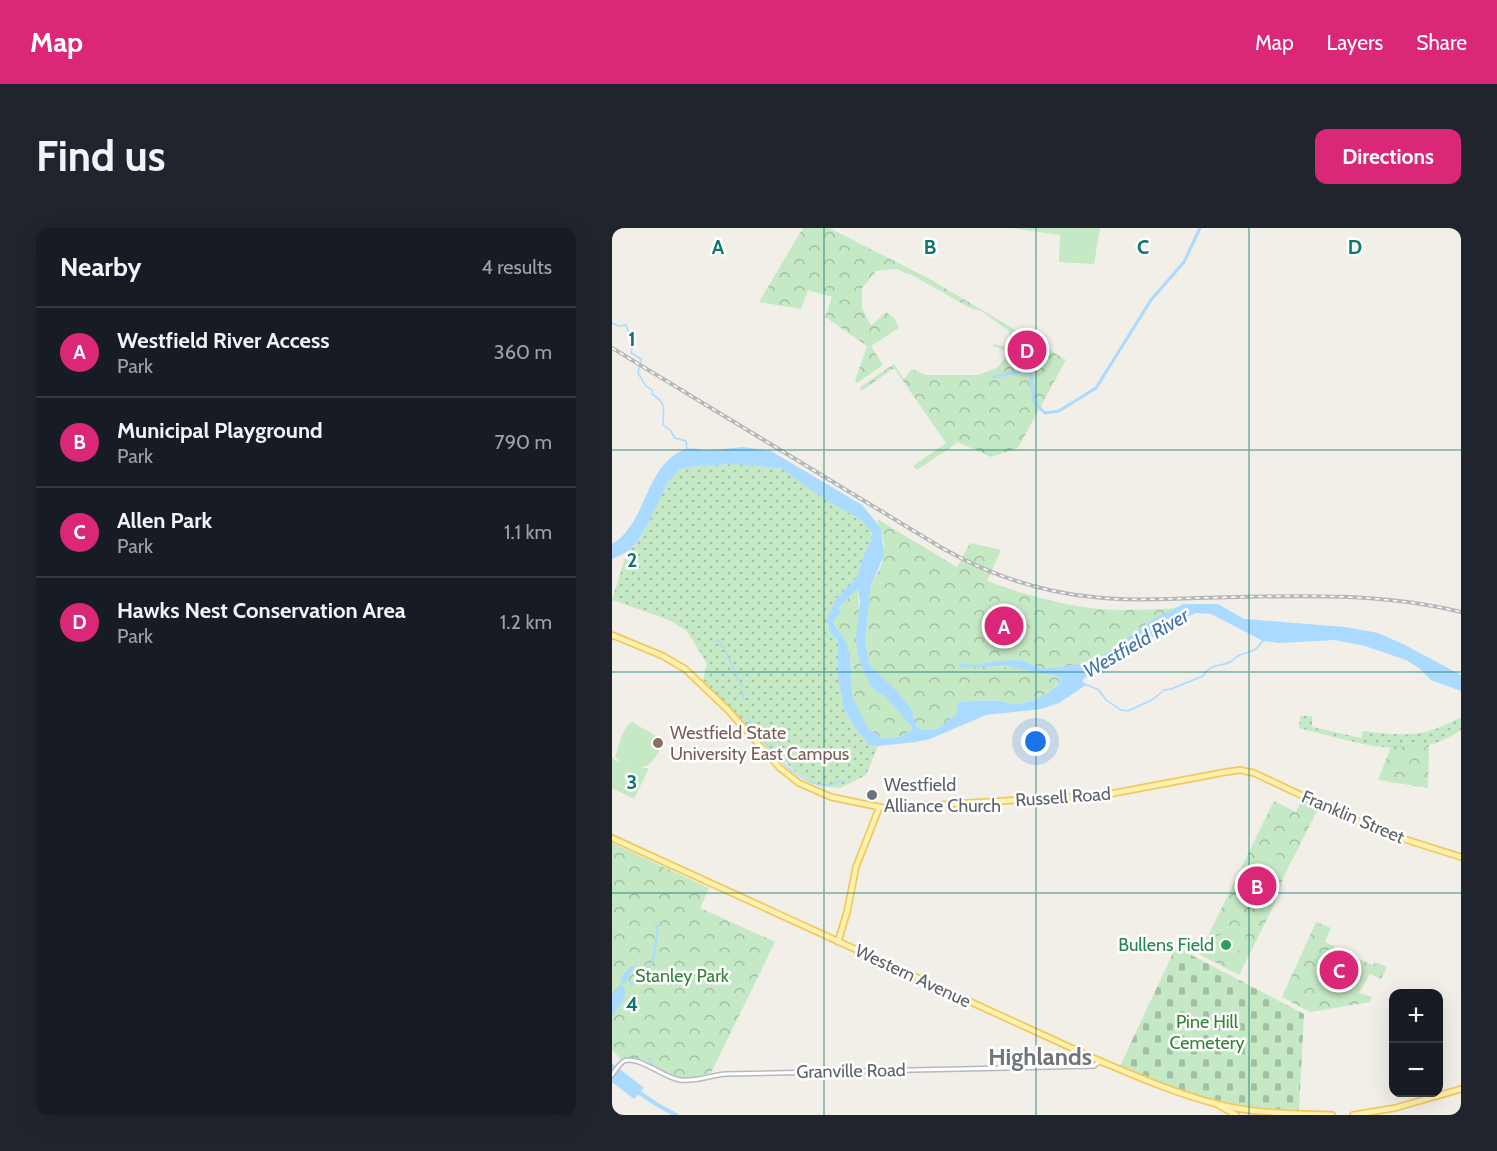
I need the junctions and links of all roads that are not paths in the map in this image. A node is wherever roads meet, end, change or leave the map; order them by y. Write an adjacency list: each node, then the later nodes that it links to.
1 (612, 635): 3 (main road, Russell Road)
2 (1248, 771): 3 (main road, Russell Road); 5 (main road, Franklin Street)
3 (879, 808): 6 (main road)
4 (612, 838): 6 (main road, Western Avenue)
5 (1461, 857)
6 (838, 942): 7 (main road, Western Avenue)
7 (1100, 1061): 8 (street, Granville Road); 10 (main road, Western Avenue)
8 (612, 1075)
9 (1461, 1089): 14 (main road)
10 (1217, 1104): 11 (main road); 12 (main road)
11 (1238, 1108): 12 (street); 13 (main road)
12 (1237, 1115)
13 (1332, 1115)
14 (1353, 1115)

